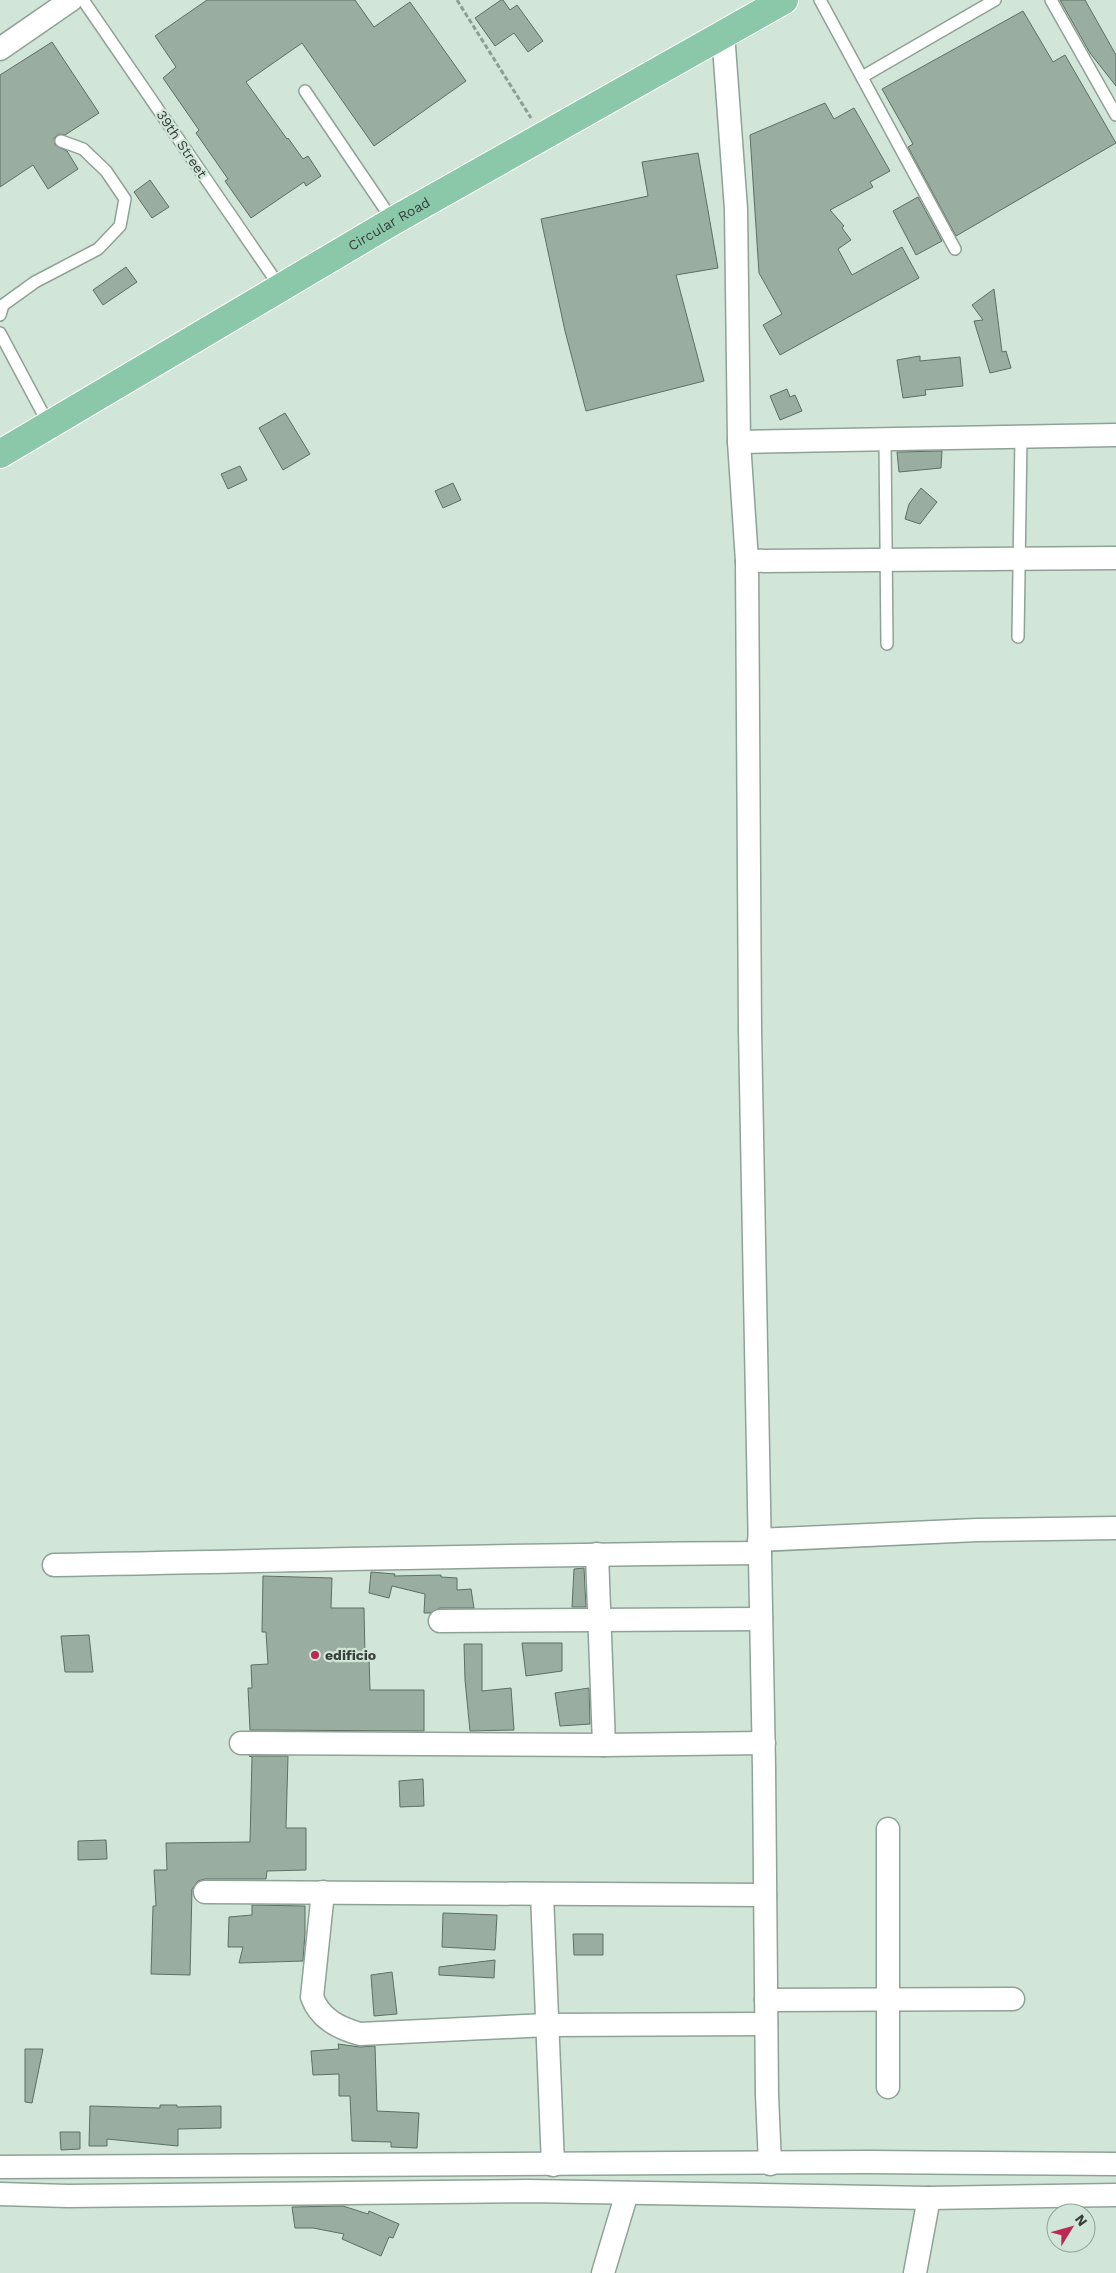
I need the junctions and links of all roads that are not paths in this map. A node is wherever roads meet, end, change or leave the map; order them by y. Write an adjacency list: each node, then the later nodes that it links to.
1 (71, 0): 8 (street)
2 (83, 0): 15 (lane, 39th Street)
3 (784, 0): 7 (main road, Circular Road)
4 (820, 0): 9 (lane)
5 (995, 0): 9 (lane)
6 (1051, 0): 11 (lane)
7 (723, 33): 13 (main road, Circular Road); 22 (street)
8 (0, 49)
9 (862, 77): 14 (lane)
10 (305, 91): 13 (lane)
11 (1116, 115)
12 (61, 141): 16 (lane)
13 (394, 221): 15 (main road, Circular Road)
14 (955, 249)
15 (280, 287): 18 (main road, Circular Road)
16 (1, 307)
17 (0, 333): 18 (lane)
18 (49, 425): 23 (main road, Circular Road)
19 (1116, 435): 20 (street)
20 (1021, 437): 21 (street); 25 (lane)
21 (885, 440): 22 (street); 26 (lane)
22 (739, 442): 27 (street)
23 (1, 453)
24 (1116, 558): 25 (street)
25 (1018, 559): 26 (street); 28 (lane)
26 (887, 560): 27 (street); 29 (lane)
27 (747, 561): 31 (street)
28 (1018, 637)
29 (887, 644)
30 (1116, 1528): 31 (street)
31 (759, 1547): 32 (street); 34 (street)
32 (598, 1554): 33 (street); 35 (street)
33 (54, 1565)
34 (761, 1619): 35 (street); 38 (street)
35 (599, 1620): 36 (street); 39 (street)
36 (440, 1621)
37 (241, 1743): 39 (street)
38 (764, 1744): 39 (street); 44 (street)
39 (604, 1745)
40 (888, 1829): 45 (street)
41 (205, 1892): 42 (street)
42 (323, 1892): 43 (street); 49 (street)
43 (542, 1894): 44 (street); 49 (street)
44 (765, 1895): 47 (street)
45 (888, 1999): 46 (street); 47 (street); 50 (street)
46 (1014, 1999)
47 (766, 2000): 48 (street)
48 (766, 2024): 49 (street); 51 (street)
49 (547, 2025): 53 (street)
50 (888, 2087)
51 (770, 2164): 53 (street); 56 (street)
52 (1116, 2164): 58 (street)
53 (553, 2165): 55 (street)
54 (0, 2167): 57 (street)
55 (511, 2178): 57 (street); 59 (street)
56 (868, 2180): 58 (street); 58 (street); 59 (street)
57 (68, 2182): 60 (street)
58 (939, 2184): 61 (street); 63 (street)
59 (627, 2193): 62 (street)
60 (0, 2194)
61 (1116, 2195)
62 (603, 2273)
63 (915, 2273)

